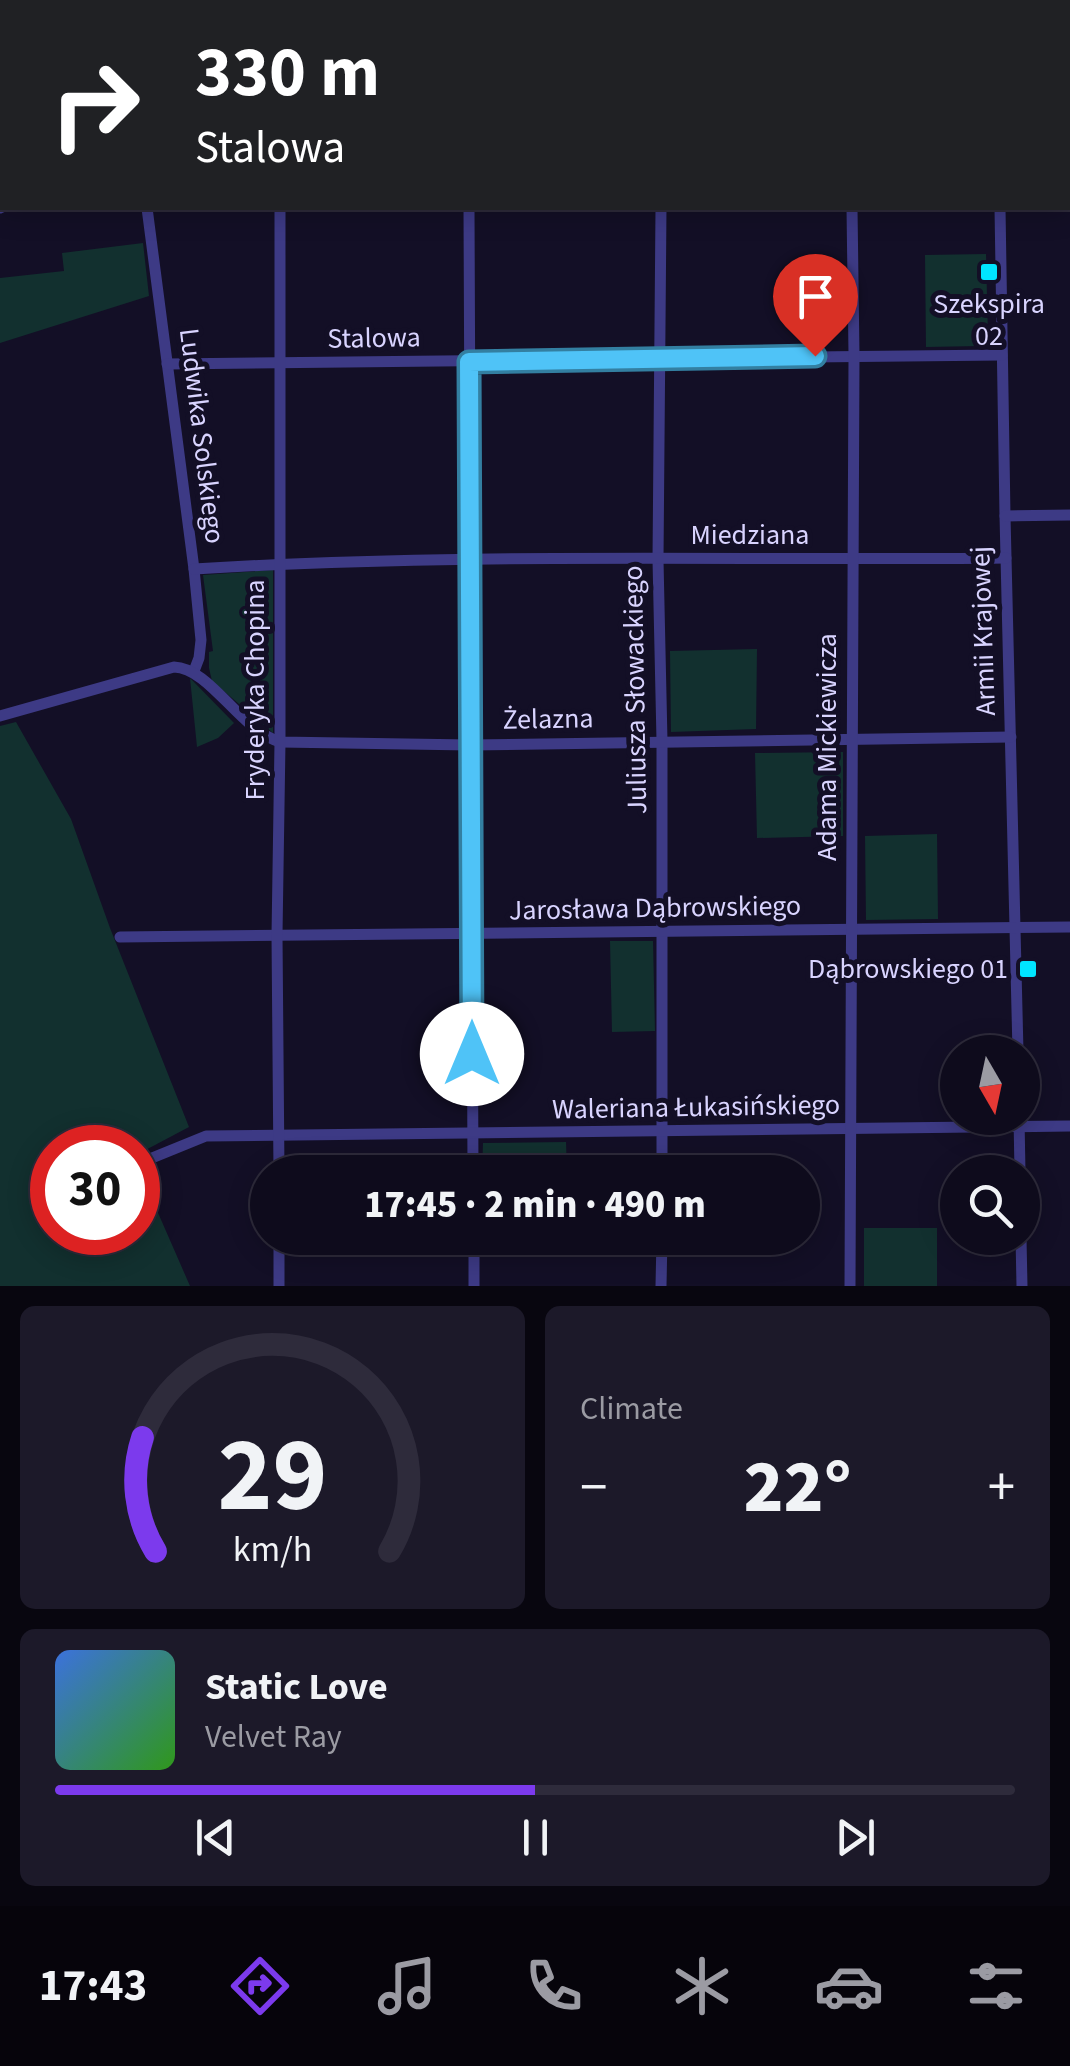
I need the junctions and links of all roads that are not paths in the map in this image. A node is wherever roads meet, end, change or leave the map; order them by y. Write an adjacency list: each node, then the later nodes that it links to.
1 (147, 210): 11 (street, Ludwika Solskiego)
2 (280, 210): 12 (street, Fryderyka Chopina)
3 (470, 210): 10 (street)
4 (661, 210): 9 (street, Juliusza Słowackiego)
5 (852, 210): 8 (street, Adama Mickiewicza)
6 (1000, 210): 7 (street, Armii Krajowej)
7 (1002, 354): 8 (street, Stalowa); 13 (street, Armii Krajowej)
8 (854, 355): 9 (street, Stalowa); 18 (street, Adama Mickiewicza)
9 (660, 358): 10 (street, Stalowa); 17 (street, Juliusza Słowackiego)
10 (469, 362): 12 (street, Stalowa); 16 (street)
11 (167, 364): 12 (street, Stalowa); 20 (street, Ludwika Solskiego)
12 (281, 364): 19 (street, Fryderyka Chopina)
13 (1005, 516): 14 (street); 15 (street, Armii Krajowej)
14 (1070, 516)
15 (1006, 558): 18 (street, Miedziana); 23 (street, Armii Krajowej)
16 (469, 560): 17 (street, Miedziana); 19 (street, Miedziana); 27 (street)
17 (658, 560): 18 (street, Miedziana); 26 (street, Juliusza Słowackiego)
18 (852, 560): 24 (street, Adama Mickiewicza)
19 (280, 563): 20 (street, Miedziana); 25 (street, Fryderyka Chopina)
20 (194, 569): 21 (street, Ludwika Solskiego)
21 (194, 671): 22 (street); 25 (street)
22 (0, 716)
23 (1011, 737): 24 (street, Żelazna); 28 (street, Armii Krajowej)
24 (851, 738): 26 (street, Żelazna); 30 (street, Adama Mickiewicza)
25 (280, 742): 27 (street, Żelazna); 32 (street, Fryderyka Chopina)
26 (662, 742): 27 (street, Żelazna); 31 (street, Juliusza Słowackiego)
27 (470, 746): 33 (street)
28 (1016, 928): 29 (street, Jarosława Dąbrowskiego); 30 (street, Jarosława Dąbrowskiego); 35 (street, Armii Krajowej)
29 (1070, 928)
30 (852, 931): 31 (street, Jarosława Dąbrowskiego); 39 (street, Adama Mickiewicza)
31 (663, 932): 33 (street, Jarosława Dąbrowskiego); 40 (street, Juliusza Słowackiego)
32 (278, 935): 33 (street, Jarosława Dąbrowskiego); 34 (street, Jarosława Dąbrowskiego); 42 (street, Fryderyka Chopina)
33 (472, 935): 41 (street)
34 (120, 937)
35 (1018, 1035)
36 (1040, 1124): 38 (street, Waleriana Łukasińskiego)
37 (940, 1126): 39 (street, Waleriana Łukasińskiego)
38 (1070, 1126)
39 (852, 1130): 40 (street, Waleriana Łukasińskiego); 54 (street, Adama Mickiewicza)
40 (662, 1132): 41 (street, Waleriana Łukasińskiego); 46 (street, Juliusza Słowackiego)
41 (473, 1134): 42 (street, Waleriana Łukasińskiego); 45 (street)
42 (280, 1136): 43 (street, Waleriana Łukasińskiego); 44 (street, Fryderyka Chopina)
43 (160, 1154)
44 (280, 1155)
45 (473, 1155)
46 (662, 1155)
47 (279, 1255): 51 (street)
48 (474, 1255): 52 (street)
49 (662, 1255): 53 (street)
50 (1021, 1255): 55 (street)
51 (279, 1286)
52 (474, 1286)
53 (661, 1286)
54 (850, 1286)
55 (1022, 1286)

